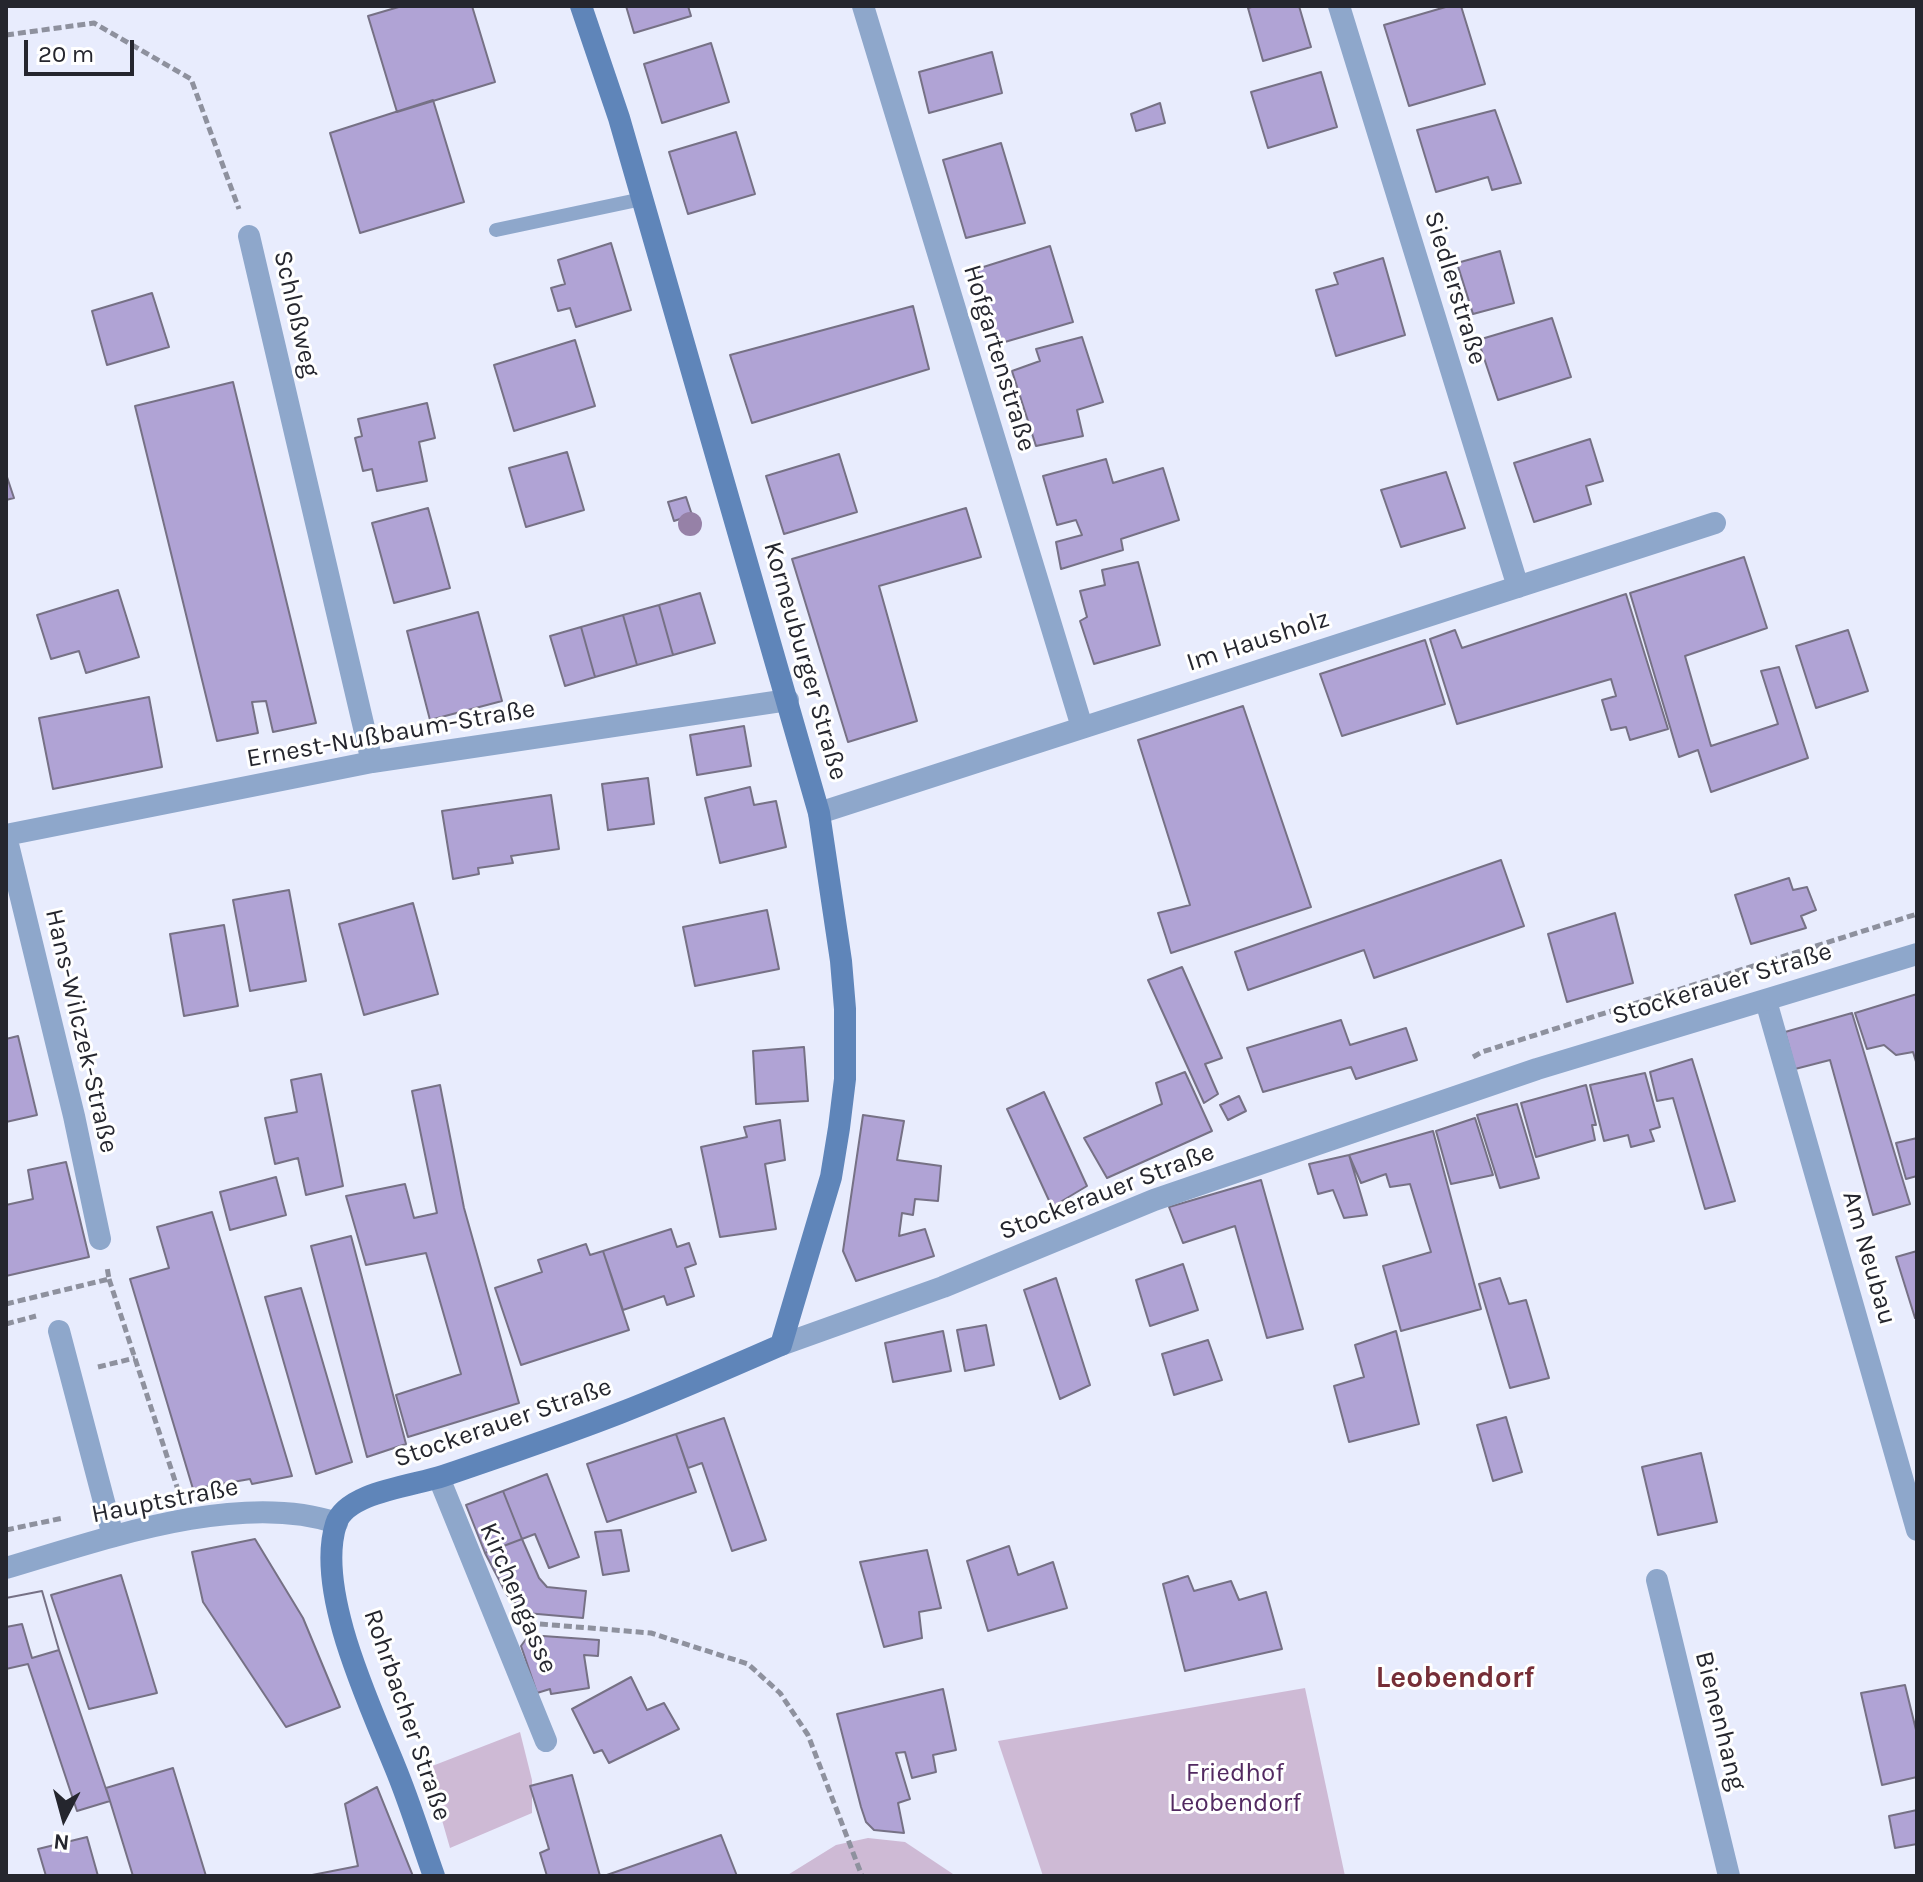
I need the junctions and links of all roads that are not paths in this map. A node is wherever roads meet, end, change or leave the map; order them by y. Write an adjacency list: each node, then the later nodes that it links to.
1 (581, 6): 4 (main road, Korneuburger Straße)
2 (863, 6): 10 (street, Hofgartenstraße)
3 (1339, 6): 8 (street, Siedlerstraße)
4 (642, 199): 5 (lane); 9 (main road, Korneuburger Straße)
5 (496, 230)
6 (249, 236): 11 (street, Schloßweg)
7 (1715, 523): 8 (street, Im Hausholz)
8 (1518, 587): 10 (street, Im Hausholz)
9 (788, 700): 11 (street, Ernest-Nußbaum-Straße); 12 (main road, Korneuburger Straße)
10 (1082, 727): 12 (street, Im Hausholz)
11 (372, 762): 13 (street, Ernest-Nußbaum-Straße)
12 (819, 813): 18 (main road, Korneuburger Straße)
13 (6, 835): 16 (street, Hans-Wilczek-Straße)
14 (1917, 954): 15 (street, Stockerauer Straße)
15 (1766, 1001): 18 (street, Stockerauer Straße); 20 (street, Am Neubau)
16 (100, 1239)
17 (59, 1331): 23 (street)
18 (781, 1345): 19 (main road, Stockerauer Straße)
19 (439, 1478): 21 (main road, Stockerauer Straße); 26 (street, Kirchengasse)
20 (1912, 1492): 22 (street, Am Neubau)
21 (337, 1523): 23 (street, Hauptstraße); 27 (main road, Rohrbacher Straße)
22 (1917, 1530)
23 (113, 1536): 24 (street, Hauptstraße)
24 (6, 1568)
25 (1657, 1580): 28 (street, Bienenhang)
26 (546, 1741)
27 (434, 1876)
28 (1729, 1876)

